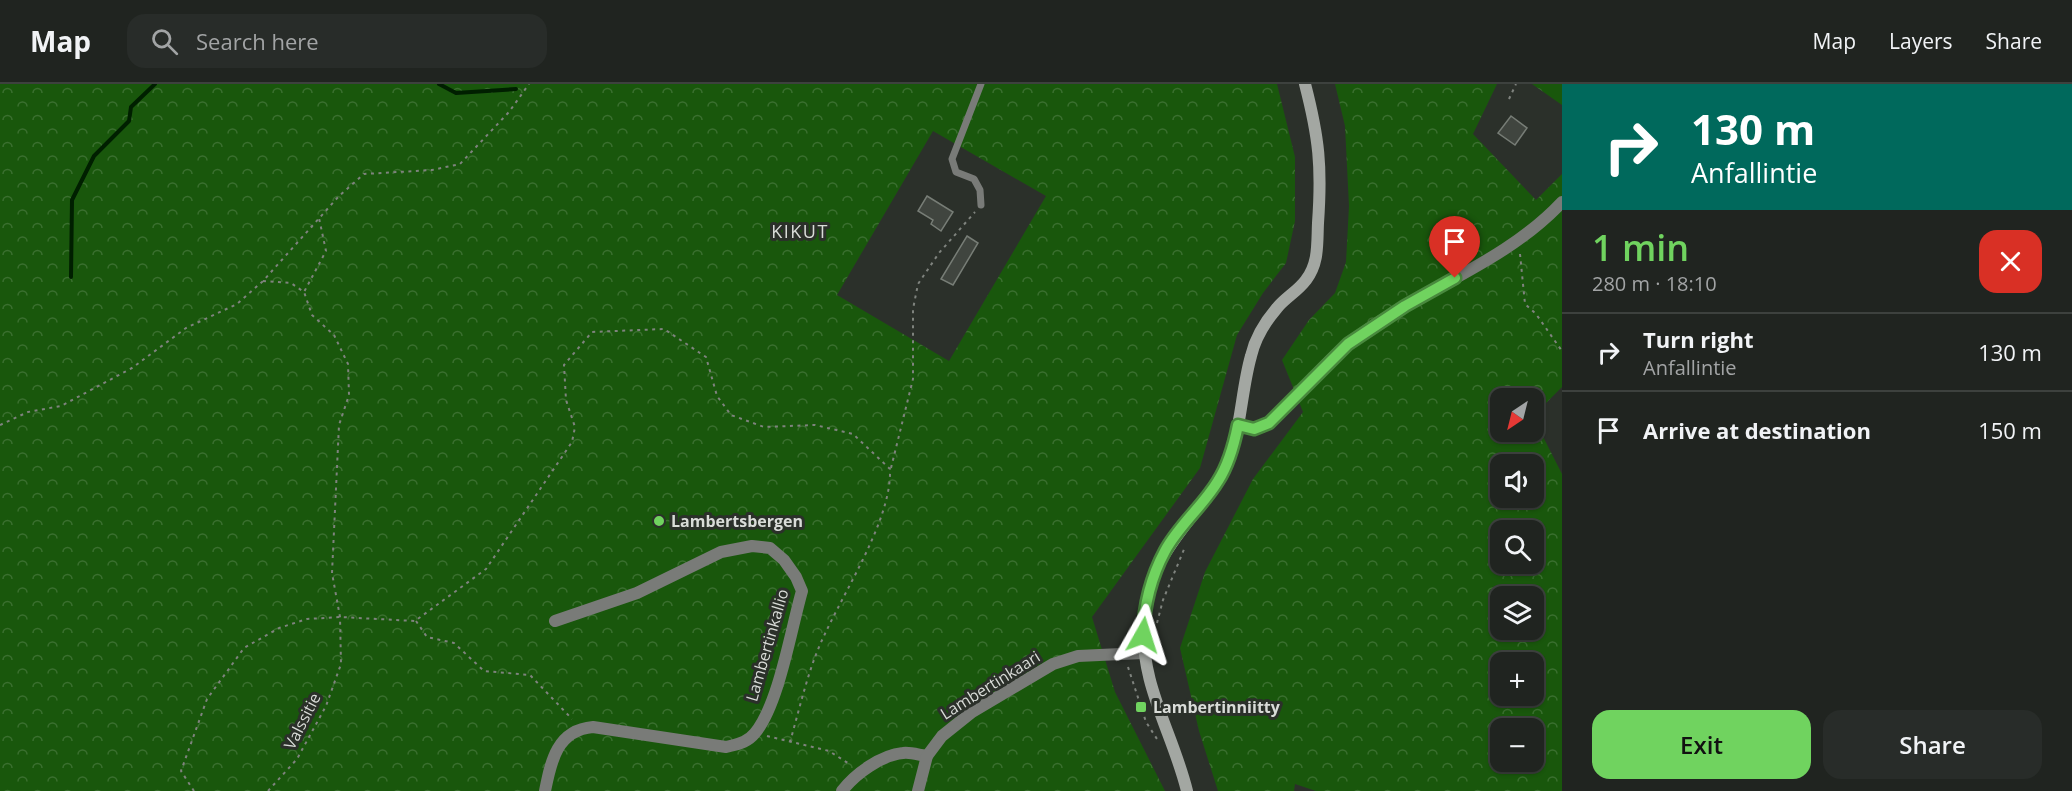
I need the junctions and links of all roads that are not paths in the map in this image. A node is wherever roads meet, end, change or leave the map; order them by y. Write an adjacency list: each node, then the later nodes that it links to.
1 (981, 84): 4 (lane)
2 (1305, 84): 5 (street)
3 (1562, 202): 5 (street)
4 (981, 206)
5 (1238, 425): 7 (street)
6 (555, 621): 9 (street, Lambertinkallio)
7 (1143, 653): 8 (street, Lambertinkaari); 12 (street)
8 (927, 756): 10 (street); 11 (street)
9 (544, 791)
10 (842, 791)
11 (918, 791)
12 (1187, 791)

